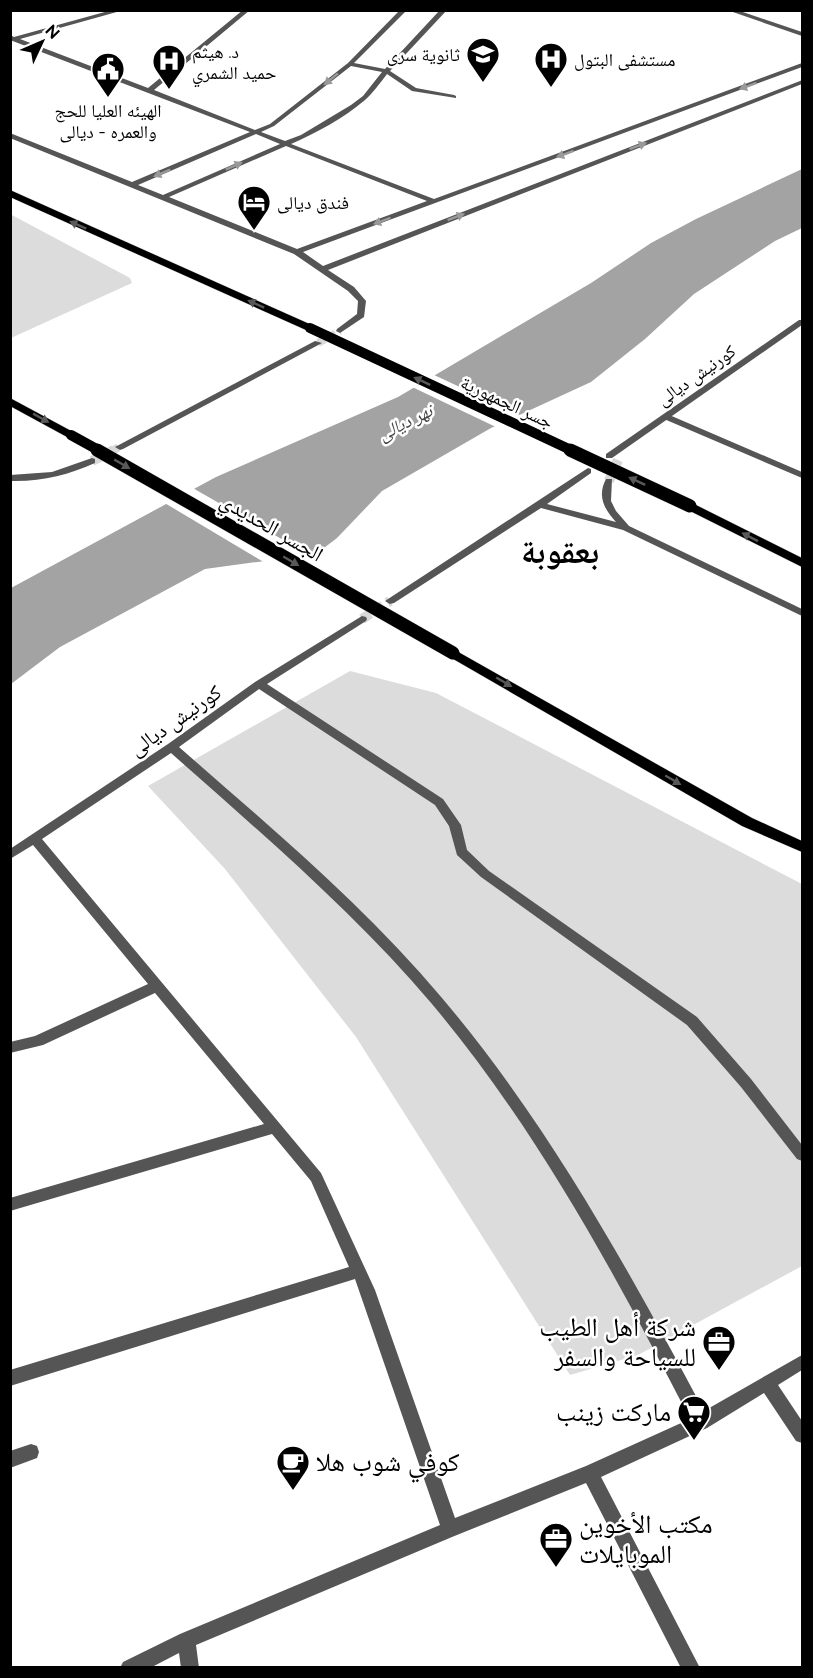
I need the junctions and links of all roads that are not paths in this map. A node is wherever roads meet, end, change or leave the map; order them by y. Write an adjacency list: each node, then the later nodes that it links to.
1 (120, 10): 7 (street)
2 (247, 10): 12 (street)
3 (405, 10): 8 (street)
4 (444, 10): 10 (street)
5 (730, 10): 6 (street)
6 (802, 34)
7 (12, 39): 12 (street)
8 (350, 64): 10 (street); 14 (street, one-way to 14)
9 (802, 65): 20 (street, one-way to 20)
10 (386, 71): 13 (street); 16 (street)
11 (802, 82): 22 (street, one-way to 11)
12 (149, 91): 14 (street)
13 (454, 97)
14 (256, 133): 16 (street); 17 (street, one-way to 17)
15 (10, 135): 17 (street)
16 (285, 144): 19 (street, one-way to 16); 20 (street)
17 (132, 186): 19 (street)
18 (10, 193): 37 (main road, جسر الجمهورية, one-way to 18, bridge)
19 (162, 198): 21 (street)
20 (436, 202): 21 (street, one-way to 21)
21 (297, 252): 22 (street)
22 (323, 269): 24 (street)
23 (802, 322): 27 (street, كورنيش ديالى)
24 (340, 331)
25 (318, 342): 28 (street)
26 (10, 401): 44 (main road, الجسر الحديدي, one-way to 44, bridge)
27 (667, 417): 29 (street, كورنيش ديالى); 32 (street)
28 (120, 447)
29 (614, 458)
30 (92, 461): 33 (street)
31 (588, 471): 35 (street)
32 (802, 475)
33 (10, 478)
34 (609, 481): 36 (street)
35 (540, 505): 36 (street); 38 (street)
36 (626, 528): 39 (street)
37 (802, 563)
38 (390, 601)
39 (802, 613)
40 (362, 619): 41 (street, كورنيش ديالى)
41 (259, 684): 42 (street, كورنيش ديالى); 49 (street)
42 (172, 747): 43 (street, كورنيش ديالى); 55 (street)
43 (35, 839): 45 (street, كورنيش ديالى); 46 (street)
44 (802, 847)
45 (10, 855)
46 (158, 986): 47 (street); 48 (street)
47 (10, 1048)
48 (275, 1127): 50 (street); 51 (street)
49 (802, 1155)
50 (10, 1205)
51 (359, 1271): 53 (street); 60 (street)
52 (802, 1362): 54 (street)
53 (10, 1378)
54 (767, 1383): 55 (street); 56 (street)
55 (701, 1422): 59 (street)
56 (802, 1435)
57 (31, 1452): 58 (street)
58 (10, 1460)
59 (590, 1473): 60 (street); 64 (street)
60 (450, 1529): 61 (street)
61 (186, 1640): 62 (street); 63 (street)
62 (129, 1668)
63 (190, 1668)
64 (691, 1668)

